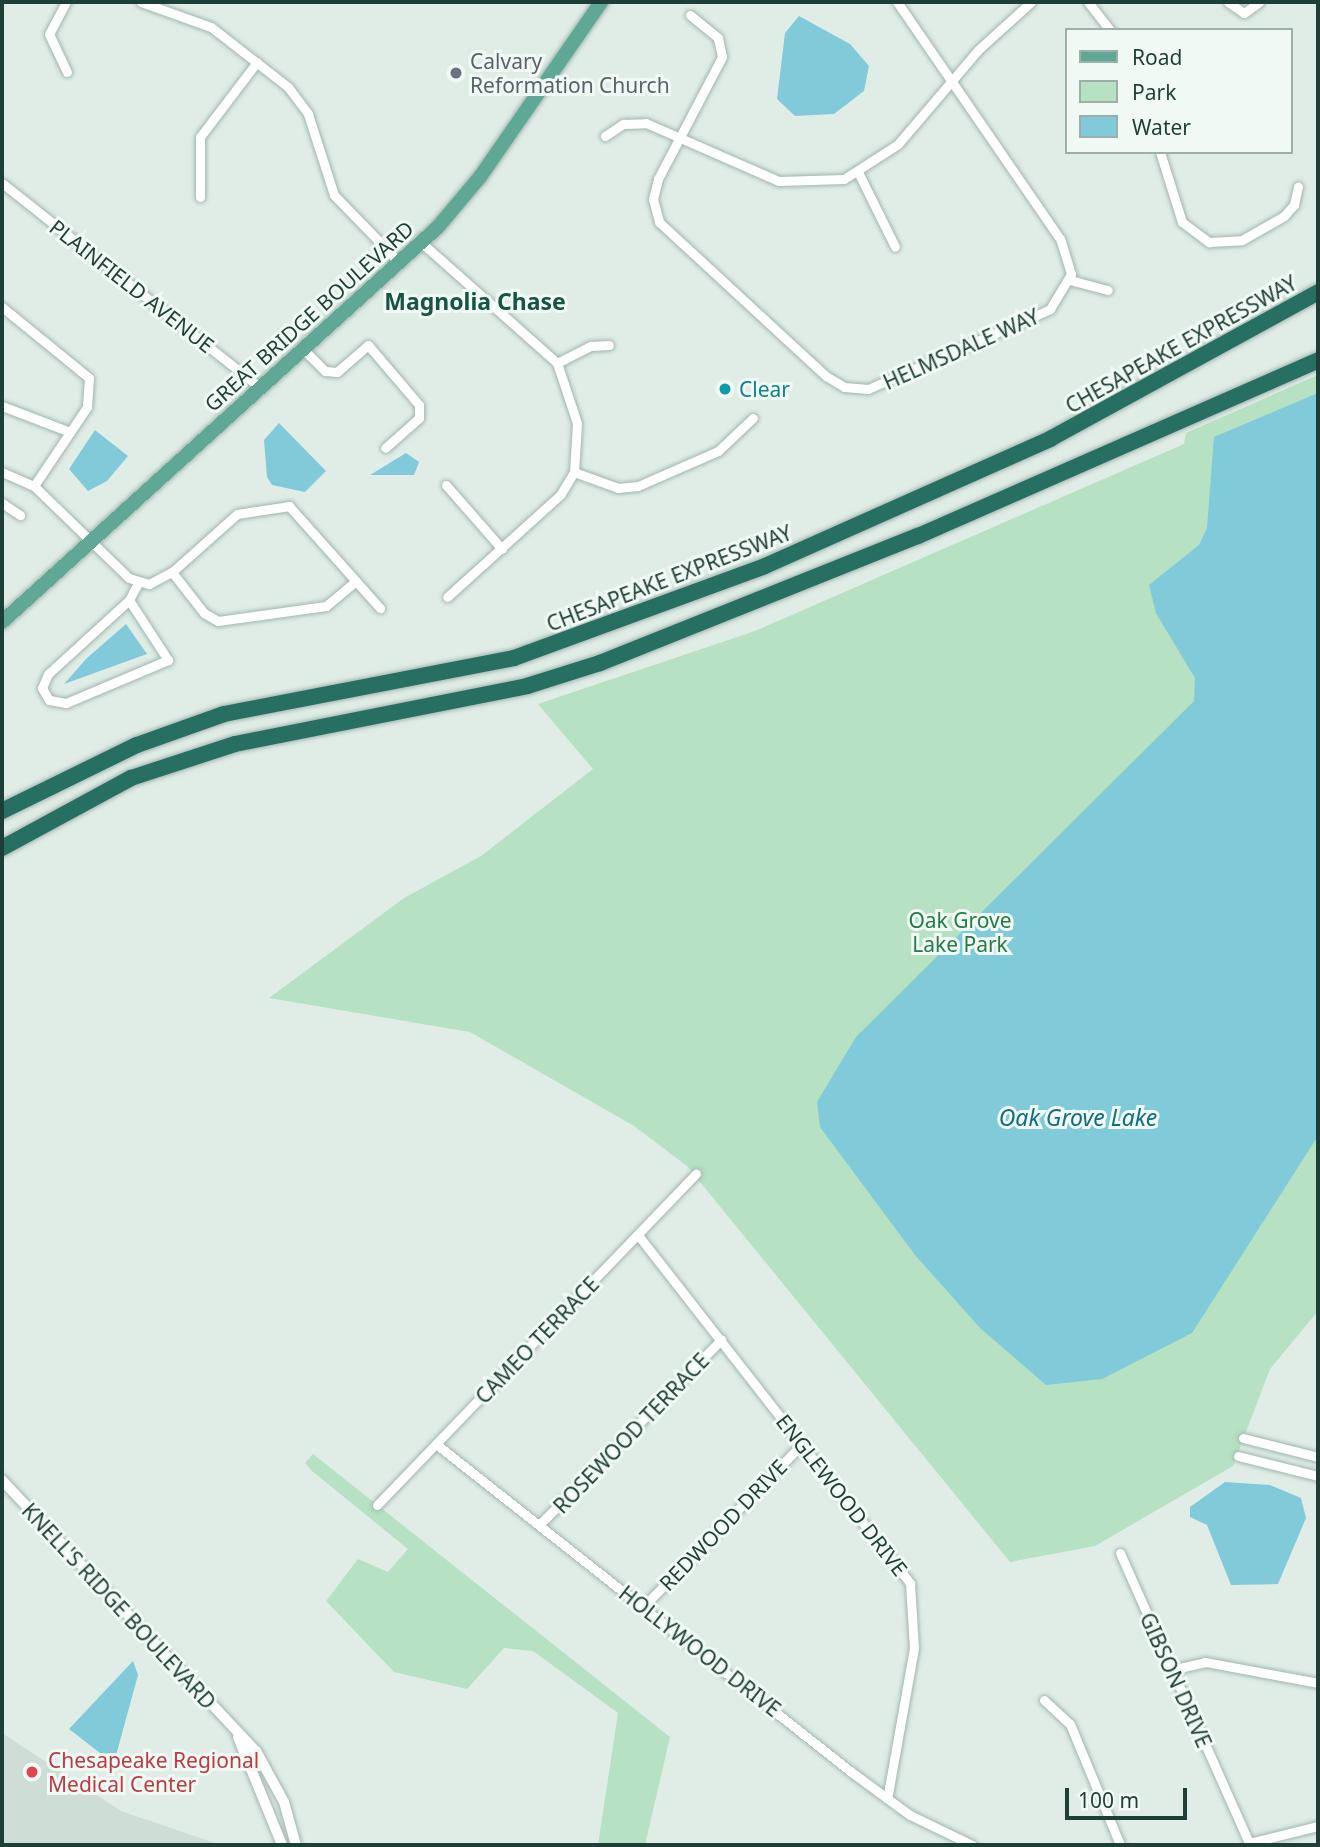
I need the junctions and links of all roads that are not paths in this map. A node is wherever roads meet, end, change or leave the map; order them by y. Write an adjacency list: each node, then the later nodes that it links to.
1 (66, 2): 12 (street)
2 (141, 2): 11 (street)
3 (601, 2): 21 (main road, GREAT BRIDGE BOULEVARD)
4 (897, 2): 13 (street)
5 (1031, 2): 13 (street)
6 (1088, 2): 10 (street)
7 (1228, 2): 8 (street)
8 (1259, 2)
9 (690, 15): 15 (street, HELMSDALE WAY)
10 (1108, 28)
11 (257, 62): 20 (street); 23 (street)
12 (67, 72)
13 (950, 83): 17 (street); 24 (street)
14 (606, 136): 15 (street)
15 (677, 136): 17 (street); 24 (street, HELMSDALE WAY)
16 (1161, 154): 19 (street)
17 (859, 174): 22 (street)
18 (2, 183): 32 (street, PLAINFIELD AVENUE)
19 (1298, 186)
20 (200, 197)
21 (422, 243): 23 (main road, GREAT BRIDGE BOULEVARD); 31 (street)
22 (895, 247)
23 (400, 263): 29 (main road, GREAT BRIDGE BOULEVARD)
24 (1070, 281): 25 (street)
25 (1108, 290)
26 (1318, 292): 52 (highway, CHESAPEAKE EXPRESSWAY)
27 (2, 307): 35 (street)
28 (609, 345): 31 (street)
29 (304, 350): 32 (main road, GREAT BRIDGE BOULEVARD); 36 (street)
30 (1318, 360): 53 (highway)
31 (557, 363): 38 (street)
32 (262, 389): 43 (main road, GREAT BRIDGE BOULEVARD)
33 (2, 406): 35 (street)
34 (754, 418): 38 (street)
35 (70, 432): 40 (street)
36 (385, 448)
37 (2, 472): 40 (street)
38 (574, 472): 44 (street)
39 (446, 485): 44 (street)
40 (34, 486): 43 (street)
41 (2, 503): 42 (street)
42 (20, 515)
43 (92, 541): 47 (street); 51 (main road, GREAT BRIDGE BOULEVARD)
44 (502, 549): 48 (street)
45 (172, 572): 46 (street); 46 (street); 47 (street)
46 (356, 581): 50 (street)
47 (138, 583): 49 (street)
48 (447, 597)
49 (130, 600): 49 (street)
50 (380, 608)
51 (2, 622)
52 (2, 811)
53 (2, 848)
54 (696, 1173): 55 (street, CAMEO TERRACE)
55 (638, 1235): 56 (street, ENGLEWOOD DRIVE); 59 (street, CAMEO TERRACE)
56 (721, 1340): 58 (street, ENGLEWOOD DRIVE); 65 (street, ROSEWOOD TERRACE)
57 (1243, 1438): 61 (street)
58 (803, 1443): 67 (street, REDWOOD DRIVE); 72 (street, ENGLEWOOD DRIVE)
59 (436, 1444): 64 (street, CAMEO TERRACE); 65 (street, HOLLYWOOD DRIVE)
60 (1238, 1456): 62 (street)
61 (1318, 1456): 62 (street)
62 (1316, 1476)
63 (2, 1480): 71 (street, KNELL'S RIDGE BOULEVARD)
64 (377, 1504)
65 (539, 1525): 67 (street, HOLLYWOOD DRIVE)
66 (1120, 1553): 68 (street, GIBSON DRIVE)
67 (643, 1607): 72 (street, HOLLYWOOD DRIVE)
68 (1171, 1670): 69 (street); 74 (street, GIBSON DRIVE)
69 (1318, 1683)
70 (1044, 1700): 78 (street)
71 (235, 1731): 75 (street, KNELL'S RIDGE BOULEVARD); 76 (street, KNELL'S RIDGE BOULEVARD)
72 (887, 1799): 77 (street, HOLLYWOOD DRIVE)
73 (1318, 1826): 74 (street)
74 (1249, 1844)
75 (282, 1845)
76 (296, 1845)
77 (972, 1845)
78 (1120, 1845)

